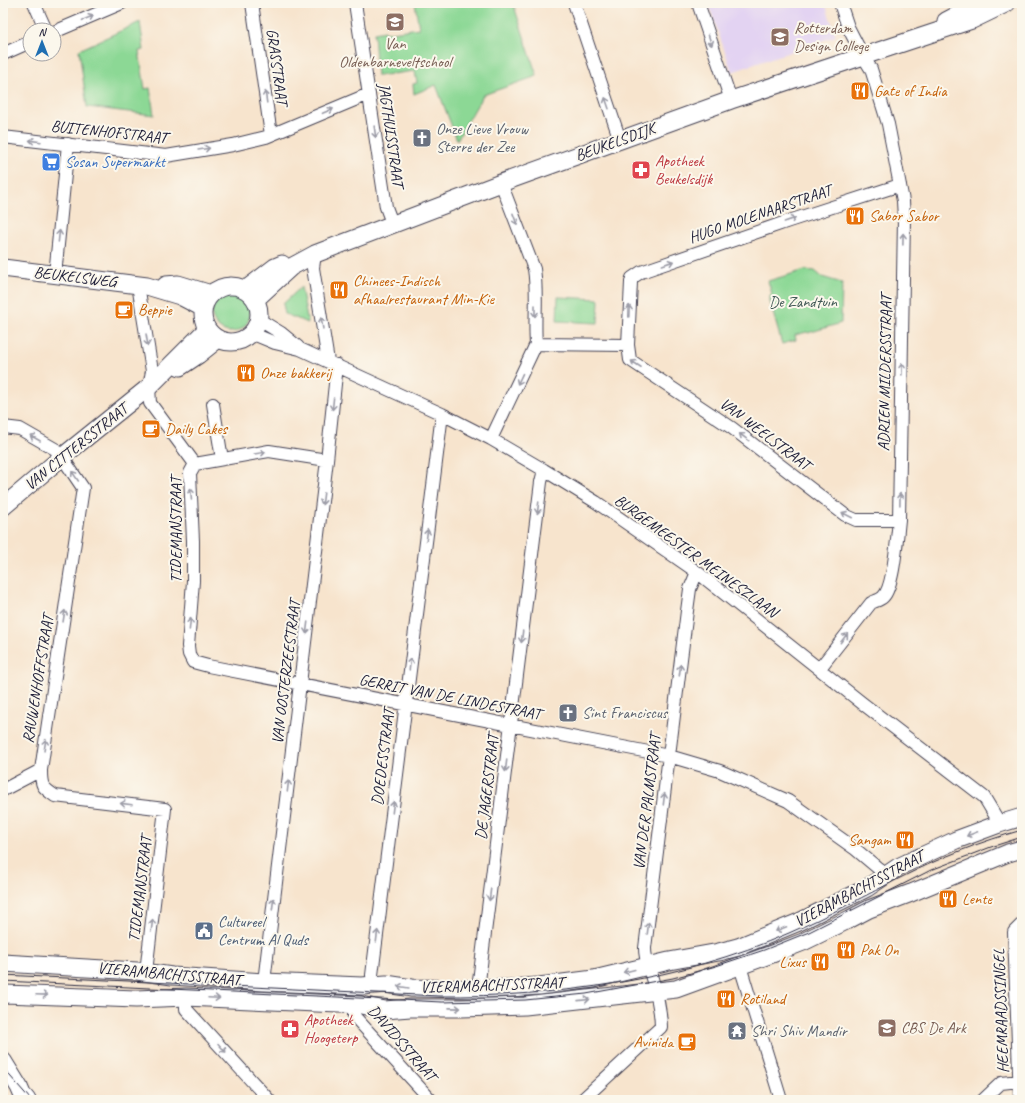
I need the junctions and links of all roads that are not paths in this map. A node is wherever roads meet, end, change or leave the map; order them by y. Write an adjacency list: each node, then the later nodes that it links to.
1 (34, 3): 10 (street)
2 (122, 3): 11 (street, one-way to 2)
3 (252, 3): 17 (street, GRASSTRAAT, one-way to 3)
4 (355, 3): 15 (street, JAGTHUISSTRAAT)
5 (574, 3): 19 (street, one-way to 5)
6 (698, 3): 16 (street, one-way to 16)
7 (840, 3): 14 (street, ADRIEN MILDERSSTRAAT)
8 (1007, 3): 9 (street, BEUKELSDIJK)
9 (971, 9): 14 (street, BEUKELSDIJK)
10 (42, 22)
11 (62, 29)
12 (22, 46): 13 (street)
13 (3, 54)
14 (863, 56): 16 (street, BEUKELSDIJK); 22 (street, ADRIEN MILDERSSTRAAT)
15 (369, 94): 17 (street, BUITENHOFSTRAAT, one-way to 15); 23 (street, JAGTHUISSTRAAT, one-way to 23)
16 (731, 100): 19 (street, BEUKELSDIJK)
17 (271, 135): 20 (street, BUITENHOFSTRAAT, one-way to 17)
18 (3, 137): 20 (street, BUITENHOFSTRAAT, one-way to 18)
19 (620, 140): 21 (street, BEUKELSDIJK)
20 (68, 144): 26 (street, one-way to 20)
21 (501, 183): 23 (street, BEUKELSDIJK); 32 (street, one-way to 32)
22 (900, 185): 33 (street, HUGO MOLENAARSTRAAT, one-way to 22); 46 (street, ADRIEN MILDERSSTRAAT, one-way to 22)
23 (392, 223): 24 (street, BEUKELSDIJK)
24 (314, 254): 28 (street, BEUKELSDIJK); 34 (street, VAN OOSTERZEESTRAAT, one-way to 24)
25 (3, 268): 26 (street, BEUKELSWEG)
26 (55, 275): 27 (street, BEUKELSWEG)
27 (143, 285): 29 (street, BEUKELSWEG); 35 (street, TIDEMANSTRAAT, one-way to 35)
28 (250, 295): 29 (street); 30 (street)
29 (207, 301): 31 (street)
30 (254, 326): 31 (street); 34 (street, BURGEMEESTER MEINESZLAAN)
31 (213, 334): 35 (street, VAN CITTERSSTRAAT)
32 (536, 344): 33 (street); 39 (street, one-way to 39)
33 (628, 345): 46 (street, VAN WEELSTRAAT, one-way to 33)
34 (332, 363): 37 (street, BURGEMEESTER MEINESZLAAN); 42 (street, VAN OOSTERZEESTRAAT, one-way to 42)
35 (149, 387): 40 (street, VAN CITTERSSTRAAT); 43 (street, TIDEMANSTRAAT)
36 (213, 404): 41 (street)
37 (442, 414): 39 (street, BURGEMEESTER MEINESZLAAN); 51 (street, DOEDESSTRAAT, one-way to 37)
38 (3, 427): 40 (street, RAUWENHOFFSTRAAT, one-way to 38)
39 (491, 439): 44 (street, BURGEMEESTER MEINESZLAAN)
40 (62, 457): 45 (street, VAN CITTERSSTRAAT); 54 (street, RAUWENHOFFSTRAAT, one-way to 40)
41 (222, 459): 42 (street, one-way to 42); 43 (street)
42 (327, 460): 50 (street, VAN OOSTERZEESTRAAT, one-way to 50)
43 (195, 464): 48 (street, TIDEMANSTRAAT, one-way to 43)
44 (544, 470): 47 (street, BURGEMEESTER MEINESZLAAN); 52 (street, DE JAGERSTRAAT, one-way to 52)
45 (3, 507)
46 (899, 520): 49 (street, ADRIEN MILDERSSTRAAT, one-way to 46)
47 (697, 572): 49 (street, BURGEMEESTER MEINESZLAAN); 53 (street, VAN DER PALMSTRAAT, one-way to 47)
48 (193, 662): 50 (street, GERRIT VAN DE LINDESTRAAT)
49 (820, 668): 58 (street, BURGEMEESTER MEINESZLAAN)
50 (301, 683): 51 (street, GERRIT VAN DE LINDESTRAAT); 66 (street, VAN OOSTERZEESTRAAT, one-way to 50)
51 (405, 704): 52 (street, GERRIT VAN DE LINDESTRAAT); 67 (street, DOEDESSTRAAT, one-way to 51)
52 (511, 725): 53 (street, GERRIT VAN DE LINDESTRAAT); 68 (street, DE JAGERSTRAAT, one-way to 68)
53 (670, 756): 60 (street, GERRIT VAN DE LINDESTRAAT); 63 (street, VAN DER PALMSTRAAT, one-way to 53)
54 (41, 770): 55 (street); 56 (street, RAUWENHOFFSTRAAT, one-way to 54)
55 (3, 790)
56 (165, 809): 65 (street, TIDEMANSTRAAT, one-way to 56)
57 (1022, 817): 58 (street, VIERAMBACHTSSTRAAT)
58 (999, 824): 60 (street, VIERAMBACHTSSTRAAT, one-way to 60)
59 (1022, 849): 64 (street, VIERAMBACHTSSTRAAT)
60 (884, 876): 63 (street, VIERAMBACHTSSTRAAT, one-way to 63)
61 (1022, 924): 75 (street, HEEMRAADSSINGEL)
62 (3, 963): 65 (street, VIERAMBACHTSSTRAAT)
63 (648, 966): 68 (street, VIERAMBACHTSSTRAAT, one-way to 68); 69 (street, VAN DER PALMSTRAAT)
64 (740, 966): 69 (street, VIERAMBACHTSSTRAAT); 80 (street)
65 (146, 972): 66 (street, VIERAMBACHTSSTRAAT)
66 (264, 982): 67 (street, VIERAMBACHTSSTRAAT)
67 (373, 985): 68 (street, VIERAMBACHTSSTRAAT, one-way to 67)
68 (478, 989)
69 (655, 992): 72 (street, VIERAMBACHTSSTRAAT, one-way to 69); 77 (street, VAN DER PALMSTRAAT)
70 (3, 995): 71 (street, VIERAMBACHTSSTRAAT, one-way to 71)
71 (186, 997): 72 (street, VIERAMBACHTSSTRAAT, one-way to 72); 78 (street, one-way to 78)
72 (354, 1011): 79 (street, DAVIDSSTRAAT)
73 (3, 1062): 76 (street)
74 (3, 1080): 76 (street)
75 (1019, 1081): 81 (street); 82 (street, HEEMRAADSSINGEL)
76 (25, 1097)
77 (587, 1099)
78 (269, 1100)
79 (431, 1100)
80 (781, 1100)
81 (983, 1100)
82 (1020, 1100)

